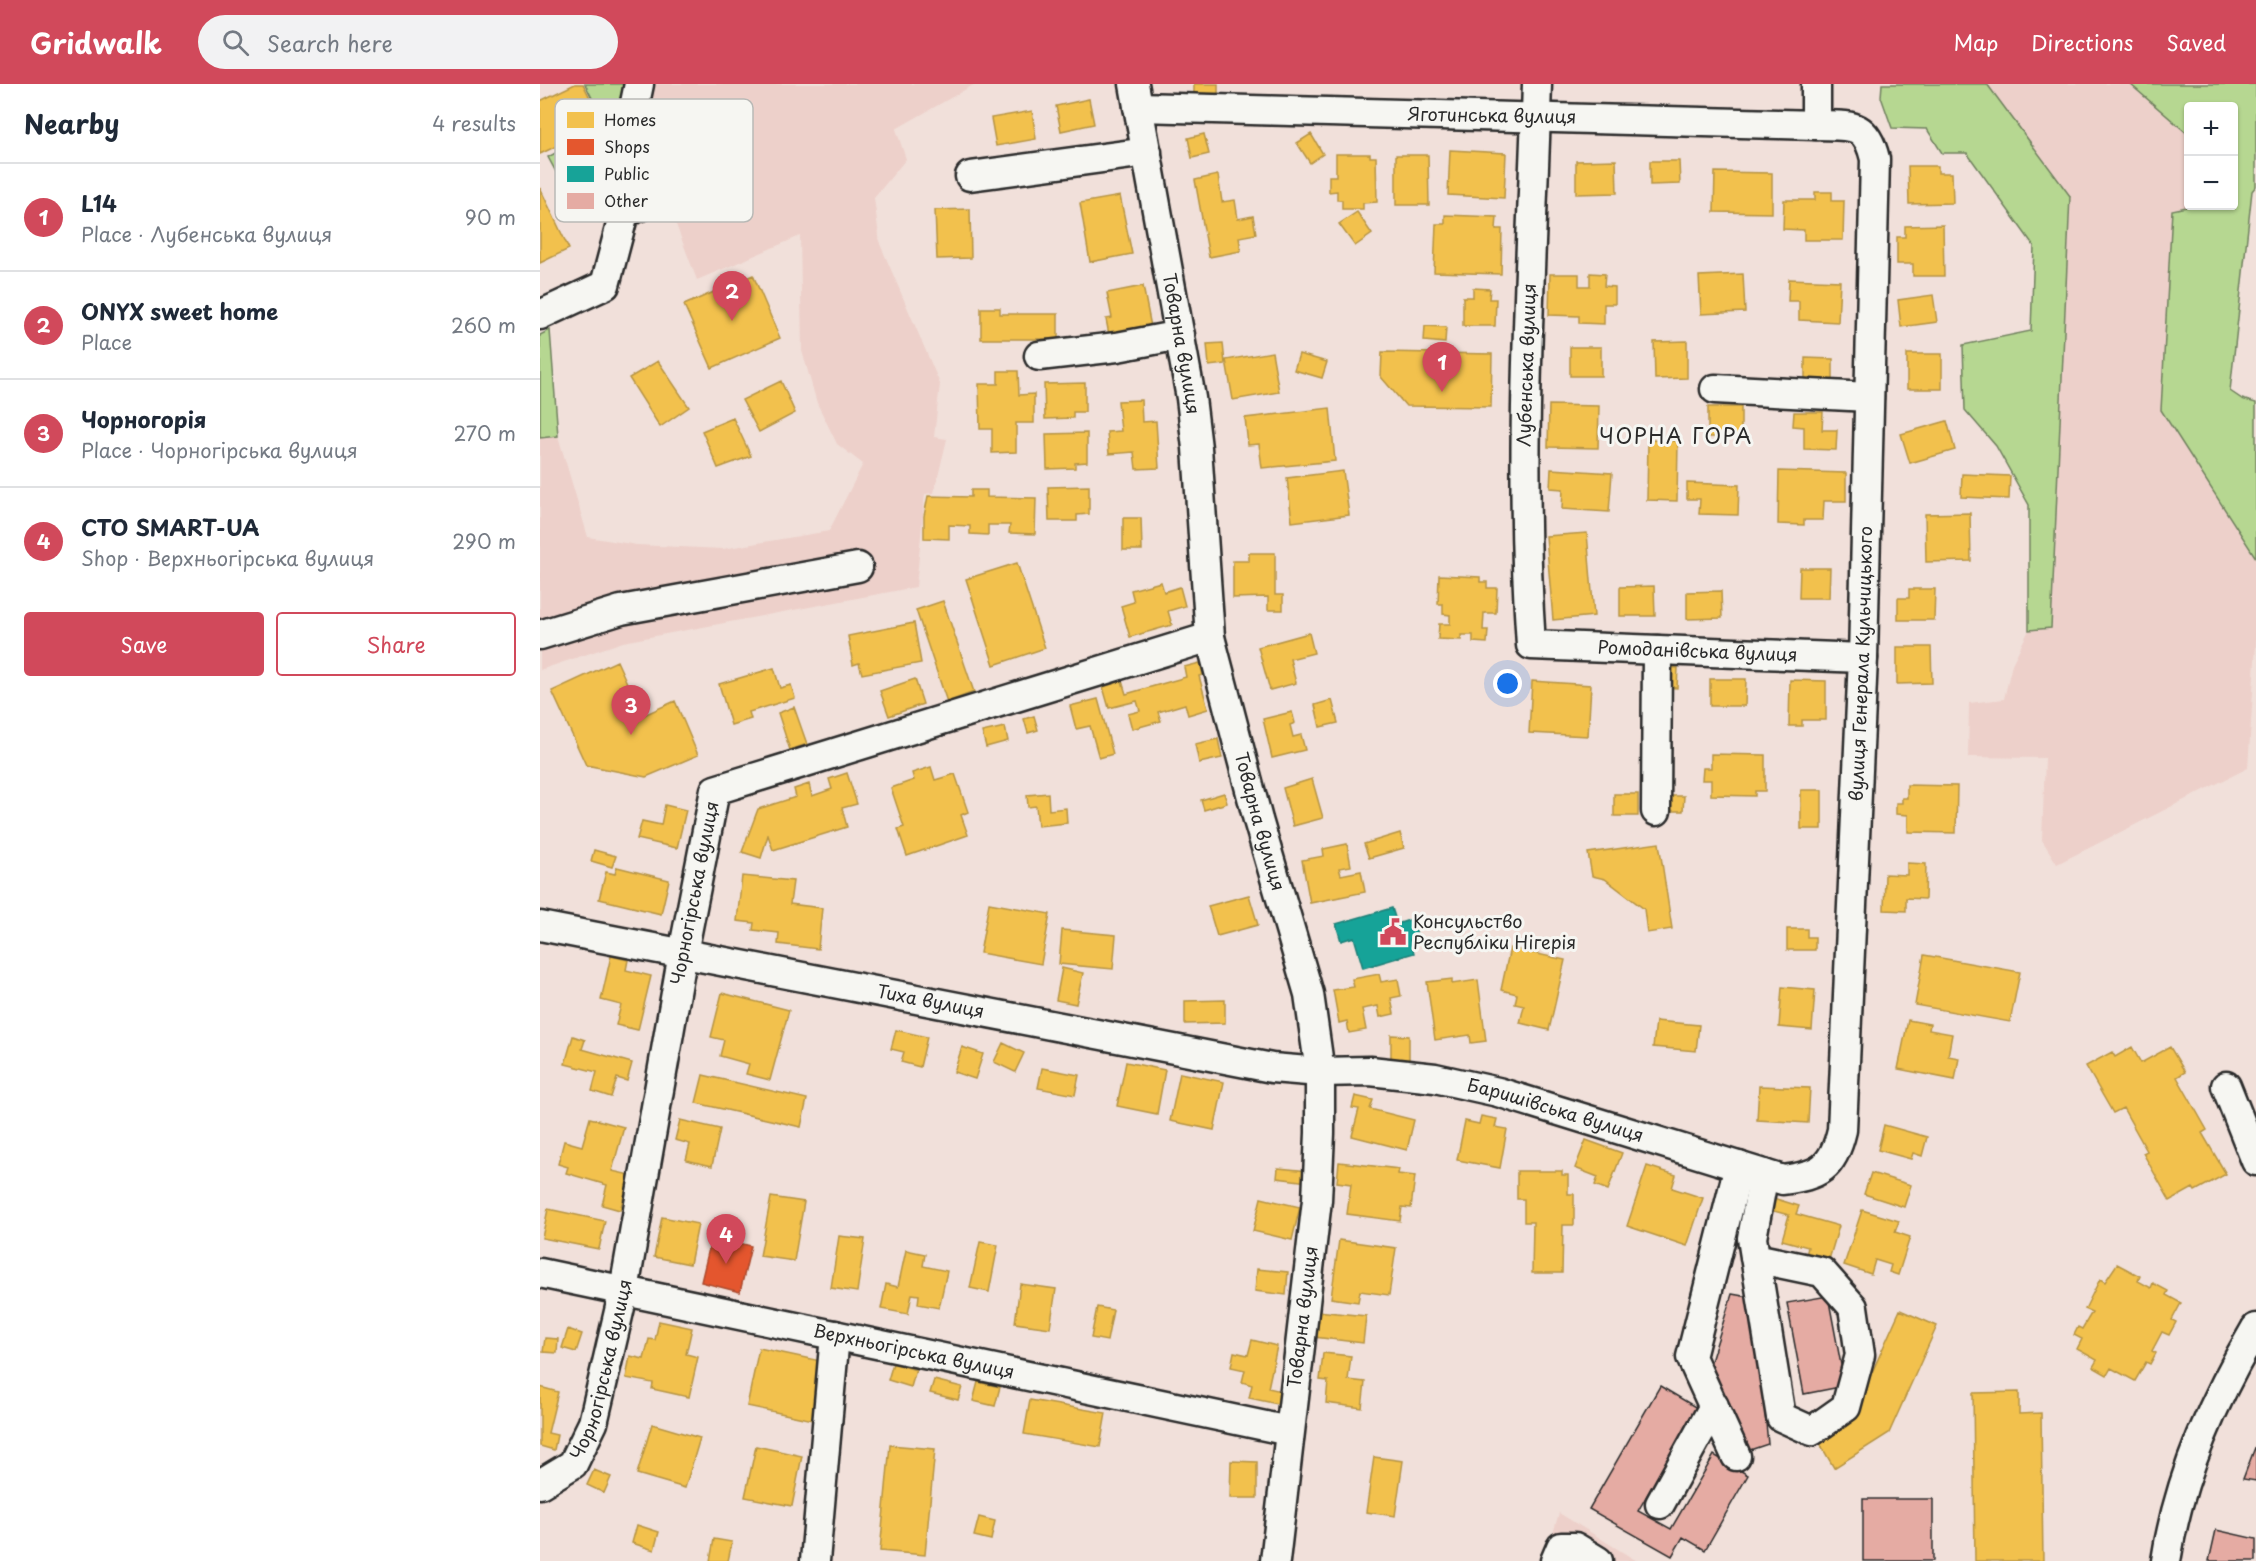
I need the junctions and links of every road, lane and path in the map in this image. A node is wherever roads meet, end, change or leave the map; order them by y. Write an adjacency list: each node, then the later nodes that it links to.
1 (639, 84): 5 (street)
2 (1537, 84): 6 (street, Лубенська вулиця)
3 (1816, 84): 7 (street)
4 (1136, 96): 6 (street, Яготинська вулиця); 9 (street, Товарна вулиця)
5 (636, 99)
6 (1536, 117): 7 (street, Яготинська вулиця); 20 (street, Лубенська вулиця)
7 (1816, 125): 8 (street, Яготинська вулиця)
8 (1846, 126): 16 (street, вулиця Генерала Кульчицького)
9 (1147, 152): 10 (street); 13 (street, Товарна вулиця)
10 (970, 176)
11 (622, 222): 12 (street)
12 (540, 315)
13 (1180, 335): 14 (street); 19 (street, Товарна вулиця)
14 (1039, 356)
15 (1715, 389): 16 (street)
16 (1869, 397): 22 (street, вулиця Генерала Кульчицького)
17 (858, 567): 18 (street)
18 (540, 635)
19 (1210, 637): 25 (street, Чорногірська вулиця); 26 (street, Товарна вулиця)
20 (1531, 645): 21 (street, Ромоданівська вулиця)
21 (1657, 650): 22 (street, Ромоданівська вулиця); 23 (street)
22 (1863, 658): 29 (street, вулиця Генерала Кульчицького)
23 (1656, 811)
24 (540, 926): 25 (street, Тиха вулиця)
25 (683, 953): 26 (street, Тиха вулиця); 32 (street, Чорногірська вулиця)
26 (1320, 1072): 29 (street, Баришівська вулиця); 36 (street, Товарна вулиця)
27 (2226, 1086): 28 (street)
28 (2256, 1161)
29 (1762, 1173): 30 (street); 35 (street)
30 (1755, 1258): 30 (street)
31 (540, 1273): 32 (street, Верхньогірська вулиця)
32 (624, 1290): 34 (street, Верхньогірська вулиця); 38 (street, Чорногірська вулиця)
33 (2256, 1328): 44 (street)
34 (835, 1335): 36 (street, Верхньогірська вулиця); 40 (street)
35 (1714, 1406): 37 (street); 39 (street)
36 (1289, 1431): 41 (street, Товарна вулиця)
37 (1736, 1456)
38 (540, 1484)
39 (1660, 1504)
40 (815, 1561)
41 (1275, 1561)
42 (1556, 1561): 43 (street)
43 (1598, 1561)
44 (2166, 1561)

